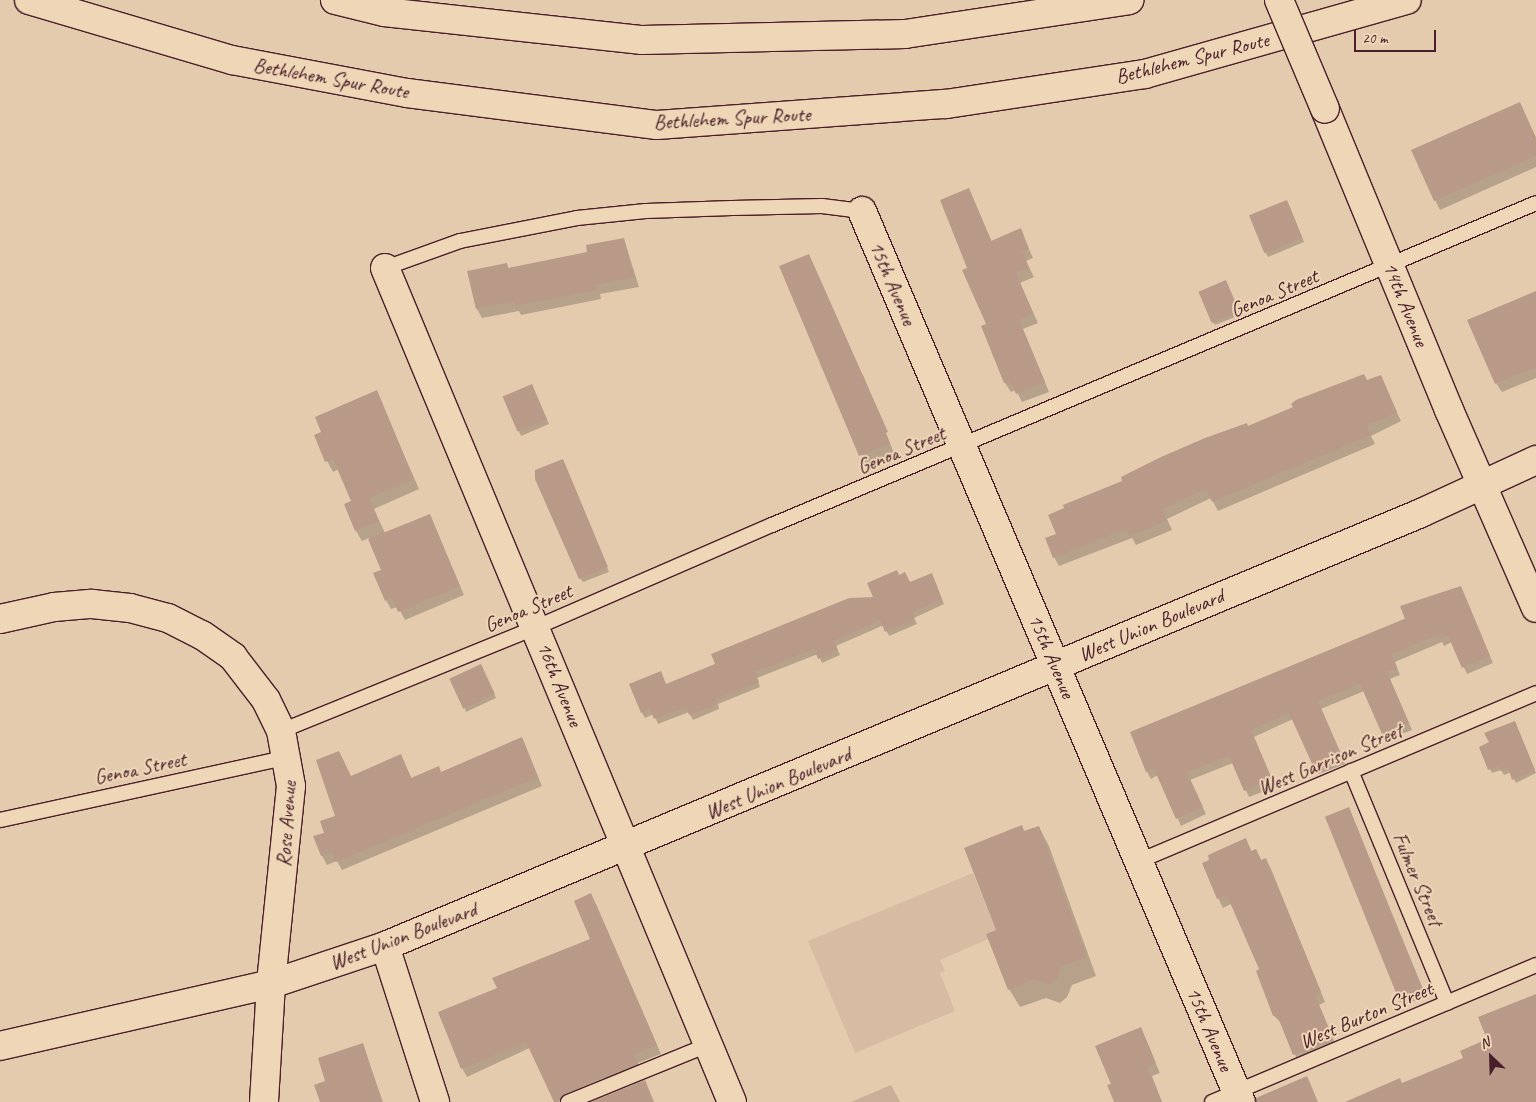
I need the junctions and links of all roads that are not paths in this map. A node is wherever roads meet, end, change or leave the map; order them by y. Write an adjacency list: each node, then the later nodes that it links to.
1 (29, 0): 5 (main road, Bethlehem Spur Route)
2 (335, 0): 3 (main road)
3 (1129, 0)
4 (1278, 0): 8 (main road, 14th Avenue, bridge)
5 (1407, 0)
6 (1536, 203): 8 (lane, Genoa Street)
7 (862, 211): 9 (lane); 10 (main road, 15th Avenue)
8 (1390, 265): 10 (lane, Genoa Street); 12 (main road, 14th Avenue)
9 (385, 268): 15 (main road, 16th Avenue)
10 (963, 446): 15 (lane, Genoa Street); 16 (main road, 15th Avenue)
11 (1536, 460): 12 (main road, West Union Boulevard)
12 (1482, 484): 13 (main road, 14th Avenue); 16 (main road, West Union Boulevard)
13 (1536, 608)
14 (0, 619): 18 (main road, Rose Avenue)
15 (537, 627): 18 (lane, Genoa Street); 22 (main road, 16th Avenue)
16 (1056, 665): 22 (main road, West Union Boulevard); 23 (main road, 15th Avenue)
17 (1536, 693): 20 (lane, West Garrison Street)
18 (281, 731): 19 (main road, Rose Avenue)
19 (288, 757): 21 (lane, Genoa Street); 26 (main road, Rose Avenue)
20 (1351, 771): 23 (lane, West Garrison Street); 27 (lane, Fulmer Street)
21 (0, 820)
22 (626, 847): 24 (main road, West Union Boulevard); 28 (main road, 16th Avenue)
23 (1139, 861): 30 (main road, 15th Avenue)
24 (385, 946): 26 (main road, West Union Boulevard); 32 (main road)
25 (1536, 965): 27 (lane, West Burton Street)
26 (271, 984): 29 (main road, West Union Boulevard); 31 (main road, Rose Avenue)
27 (1447, 1003): 30 (lane, West Burton Street)
28 (708, 1045): 33 (lane); 34 (main road, 16th Avenue)
29 (0, 1046)
30 (1239, 1097): 35 (lane, West Burton Street)
31 (264, 1102)
32 (435, 1102)
33 (568, 1102)
34 (732, 1102)
35 (1212, 1102)

